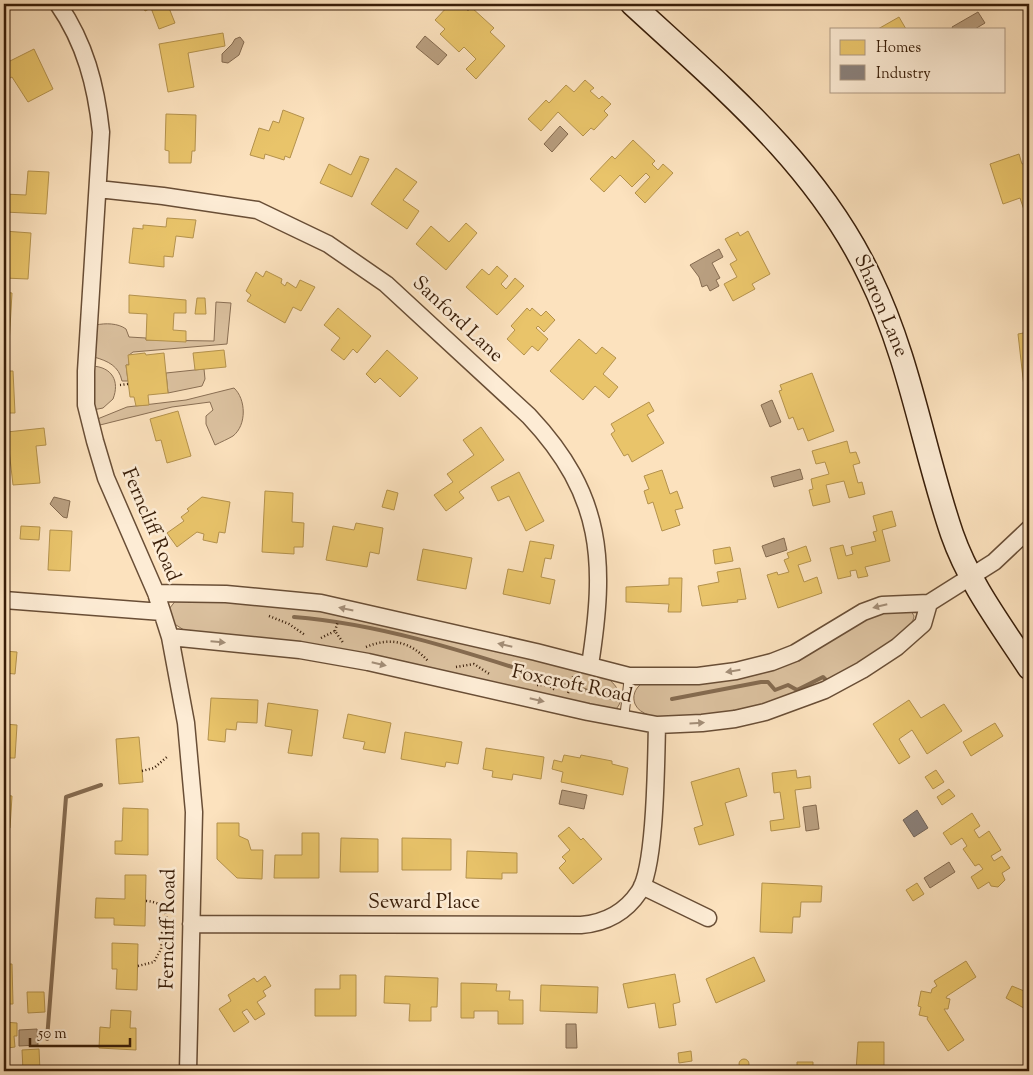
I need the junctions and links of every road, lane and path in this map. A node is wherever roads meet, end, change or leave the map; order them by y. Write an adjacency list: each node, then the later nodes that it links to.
1 (58, 4): 3 (street, Ferncliff Road)
2 (632, 4): 7 (main road, Sharon Lane)
3 (98, 189): 8 (street, Ferncliff Road); 21 (street, Sanford Lane)
4 (128, 384): 5 (path)
5 (120, 385)
6 (1029, 529): 7 (street, Foxcroft Road)
7 (971, 577): 10 (street, Foxcroft Road); 23 (main road, Sharon Lane)
8 (156, 593): 11 (street, Ferncliff Road); 21 (street, Foxcroft Road, one-way to 8)
9 (4, 600): 11 (street)
10 (929, 603): 24 (street, Foxcroft Road, one-way to 24); 31 (street, Foxcroft Road, one-way to 10)
11 (162, 612): 15 (street, Ferncliff Road)
12 (269, 616): 16 (path)
13 (337, 624): 14 (path)
14 (335, 631): 17 (path); 18 (path)
15 (170, 637): 29 (street, Foxcroft Road, one-way to 29); 37 (street, Ferncliff Road)
16 (312, 639)
17 (316, 640)
18 (347, 646)
19 (364, 648): 20 (path)
20 (434, 665)
21 (590, 665): 24 (street, Foxcroft Road)
22 (452, 668): 25 (path)
23 (1029, 668)
24 (628, 676): 30 (lane)
25 (496, 680)
26 (574, 681): 28 (path)
27 (533, 683): 29 (path)
28 (571, 690)
29 (540, 701): 30 (street, Foxcroft Road)
30 (624, 719): 31 (street, Foxcroft Road)
31 (657, 725): 34 (street, Seward Place)
32 (167, 757): 33 (path)
33 (142, 771)
34 (642, 886): 36 (street); 37 (street, Seward Place)
35 (146, 901): 38 (path)
36 (708, 918)
37 (191, 924): 41 (street, Ferncliff Road)
38 (167, 929)
39 (162, 940): 40 (path)
40 (138, 966)
41 (188, 1071)

